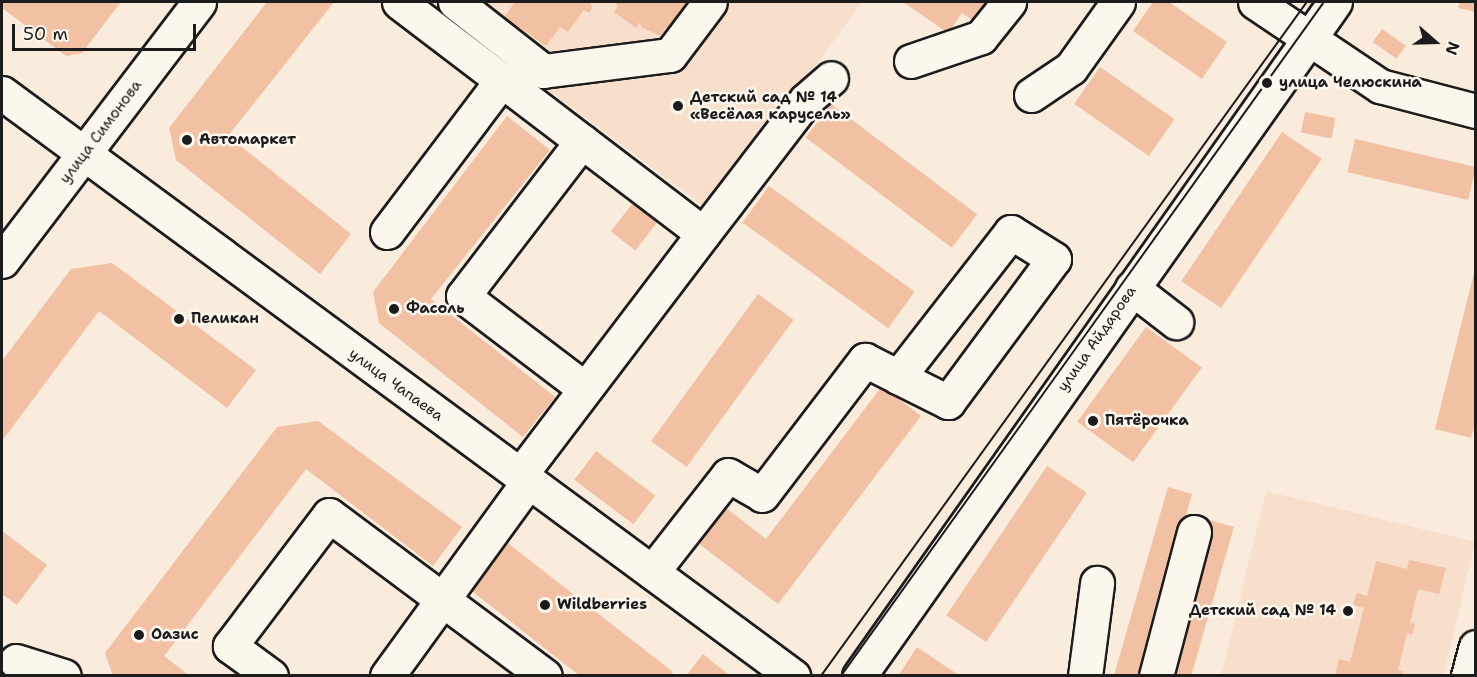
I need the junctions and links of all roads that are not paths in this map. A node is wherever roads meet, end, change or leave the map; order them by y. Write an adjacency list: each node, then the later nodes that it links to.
1 (199, 2): 17 (street, улица Симонова)
2 (399, 2): 12 (street)
3 (454, 2): 4 (street)
4 (710, 2)
5 (1009, 2): 10 (street)
6 (1118, 2): 14 (street)
7 (1255, 2): 9 (street)
8 (1335, 2): 9 (street, улица Айдарова)
9 (1308, 40): 15 (street); 21 (street, улица Айдарова)
10 (911, 61)
11 (831, 78): 19 (street)
12 (502, 80): 16 (street); 18 (street)
13 (2, 93): 17 (street, улица Чапаева)
14 (1031, 95)
15 (1476, 111)
16 (582, 141): 19 (street); 24 (street)
17 (85, 154): 20 (street, улица Симонова); 25 (street, улица Чапаева)
18 (387, 232)
19 (703, 234): 24 (street)
20 (2, 261)
21 (1132, 288): 22 (street); 37 (street, улица Айдарова)
22 (1176, 322)
23 (898, 377): 23 (street); 27 (street)
24 (585, 389): 25 (street)
25 (524, 479): 27 (street, улица Чапаева); 29 (street)
26 (1194, 532): 39 (street)
27 (652, 572): 36 (street, улица Чапаева)
28 (1097, 583): 38 (street)
29 (443, 598): 33 (street); 34 (street); 35 (street)
30 (1476, 647): 40 (street)
31 (16, 662): 32 (street)
32 (64, 675)
33 (271, 675)
34 (387, 675)
35 (545, 675)
36 (794, 675)
37 (859, 675)
38 (1085, 675)
39 (1156, 675)
40 (1468, 675)

